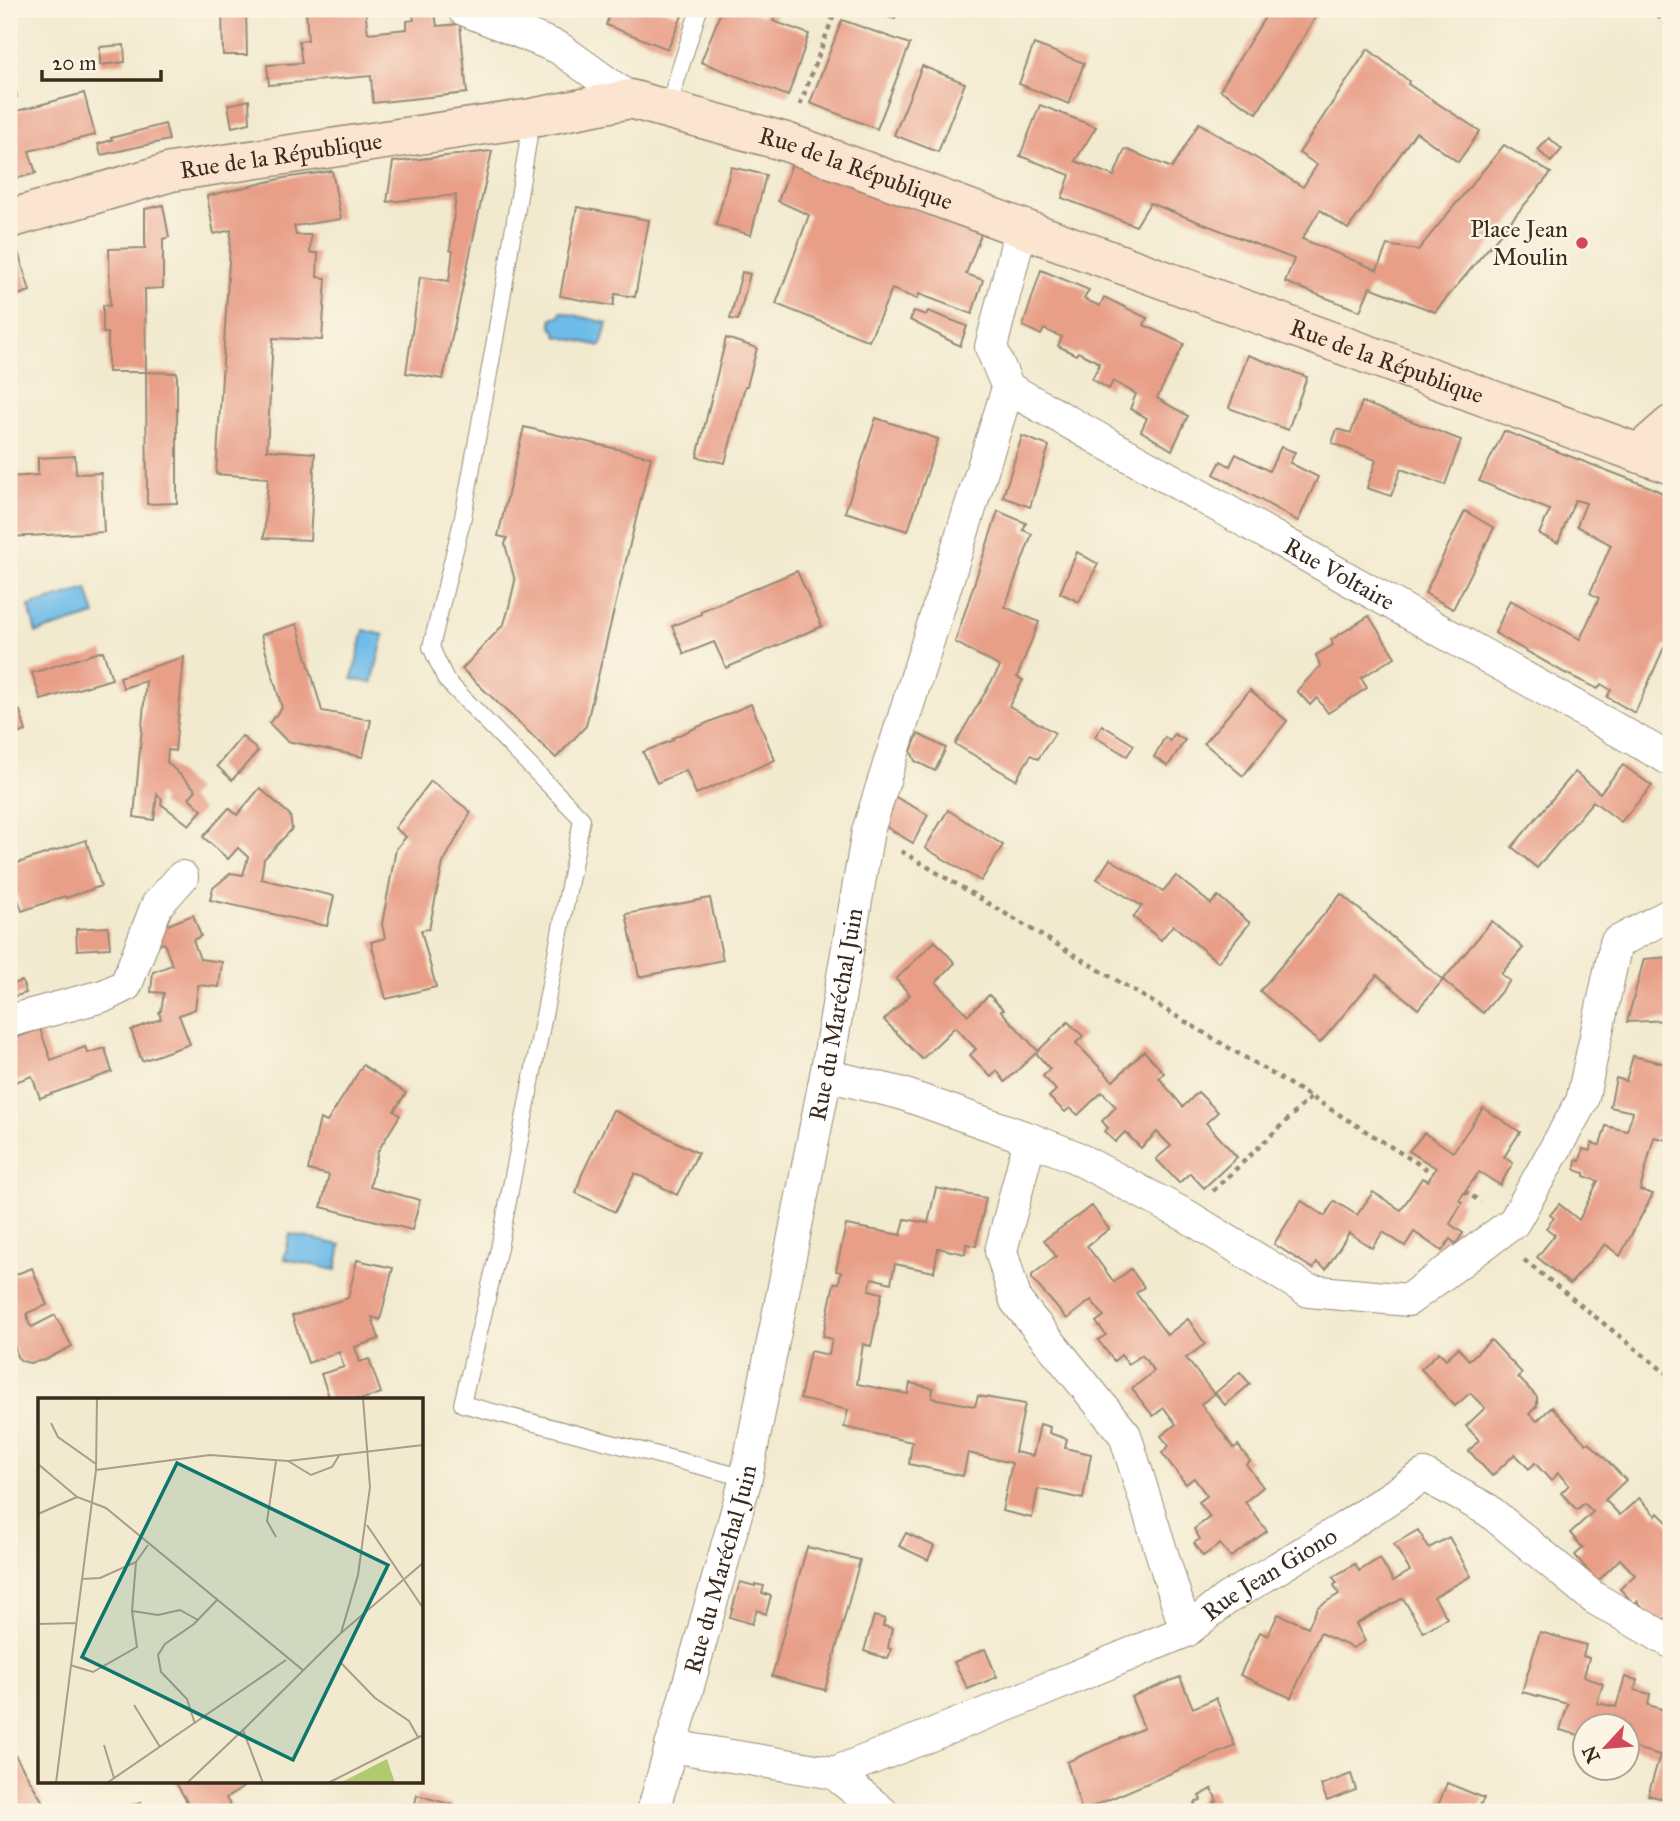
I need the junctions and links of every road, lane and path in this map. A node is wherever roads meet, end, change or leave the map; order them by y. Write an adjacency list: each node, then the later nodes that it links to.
1 (463, 9): 6 (street)
2 (699, 9): 7 (lane)
3 (836, 9): 9 (path)
4 (1649, 9): 5 (path)
5 (1671, 27)
6 (630, 99): 7 (main road, Rue de la République); 8 (main road, Rue de la République)
7 (667, 110): 9 (main road, Rue de la République)
8 (532, 118): 10 (main road, Rue de la République); 27 (lane)
9 (786, 142): 11 (main road, Rue de la République)
10 (9, 219)
11 (1021, 228): 12 (street); 14 (main road, Rue de la République)
12 (1008, 388): 15 (street, Rue Voltaire); 16 (street, Rue du Maréchal Juin)
13 (1671, 425): 14 (main road)
14 (1655, 459)
15 (1671, 760)
16 (868, 831): 20 (street, Rue du Maréchal Juin); 21 (path)
17 (182, 877): 19 (street)
18 (1671, 914): 25 (street)
19 (9, 1021)
20 (825, 1075): 22 (street); 27 (street, Rue du Maréchal Juin)
21 (1311, 1097): 23 (path); 24 (path)
22 (1030, 1139): 24 (street); 28 (street)
23 (1433, 1173)
24 (1187, 1216): 25 (street)
25 (1495, 1238): 26 (path)
26 (1671, 1377)
27 (746, 1478): 30 (street, Rue du Maréchal Juin)
28 (1186, 1631): 29 (street, Rue Jean Giono); 31 (street, Rue Jean Giono)
29 (1671, 1642)
30 (671, 1746): 31 (street); 32 (street, Rue du Maréchal Juin)
31 (834, 1773): 33 (street)
32 (653, 1812)
33 (882, 1812)

